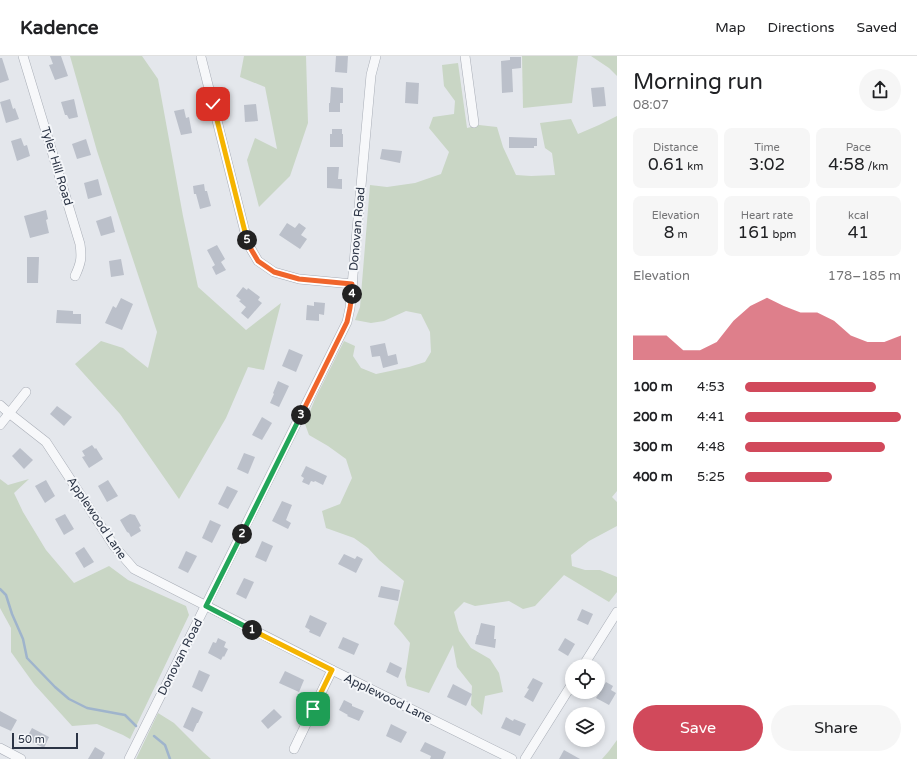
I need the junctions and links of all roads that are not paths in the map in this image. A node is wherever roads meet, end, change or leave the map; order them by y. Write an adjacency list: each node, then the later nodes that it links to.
1 (23, 56): 6 (street, Tyler Hill Road)
2 (376, 56): 7 (street, Donovan Road)
3 (465, 56): 5 (street)
4 (201, 57): 7 (street)
5 (474, 123)
6 (75, 276)
7 (352, 284): 12 (street, Donovan Road)
8 (26, 392): 10 (street)
9 (0, 405): 10 (street, Applewood Lane)
10 (9, 414): 11 (street); 12 (street, Applewood Lane)
11 (0, 425)
12 (206, 606): 15 (street, Applewood Lane); 20 (street, Donovan Road)
13 (617, 612): 14 (street)
14 (587, 659)
15 (332, 670): 18 (street); 21 (street, Applewood Lane)
16 (565, 695): 22 (street)
17 (0, 748): 19 (street)
18 (294, 748)
19 (21, 759)
20 (129, 759)
21 (512, 759)
22 (525, 759)

